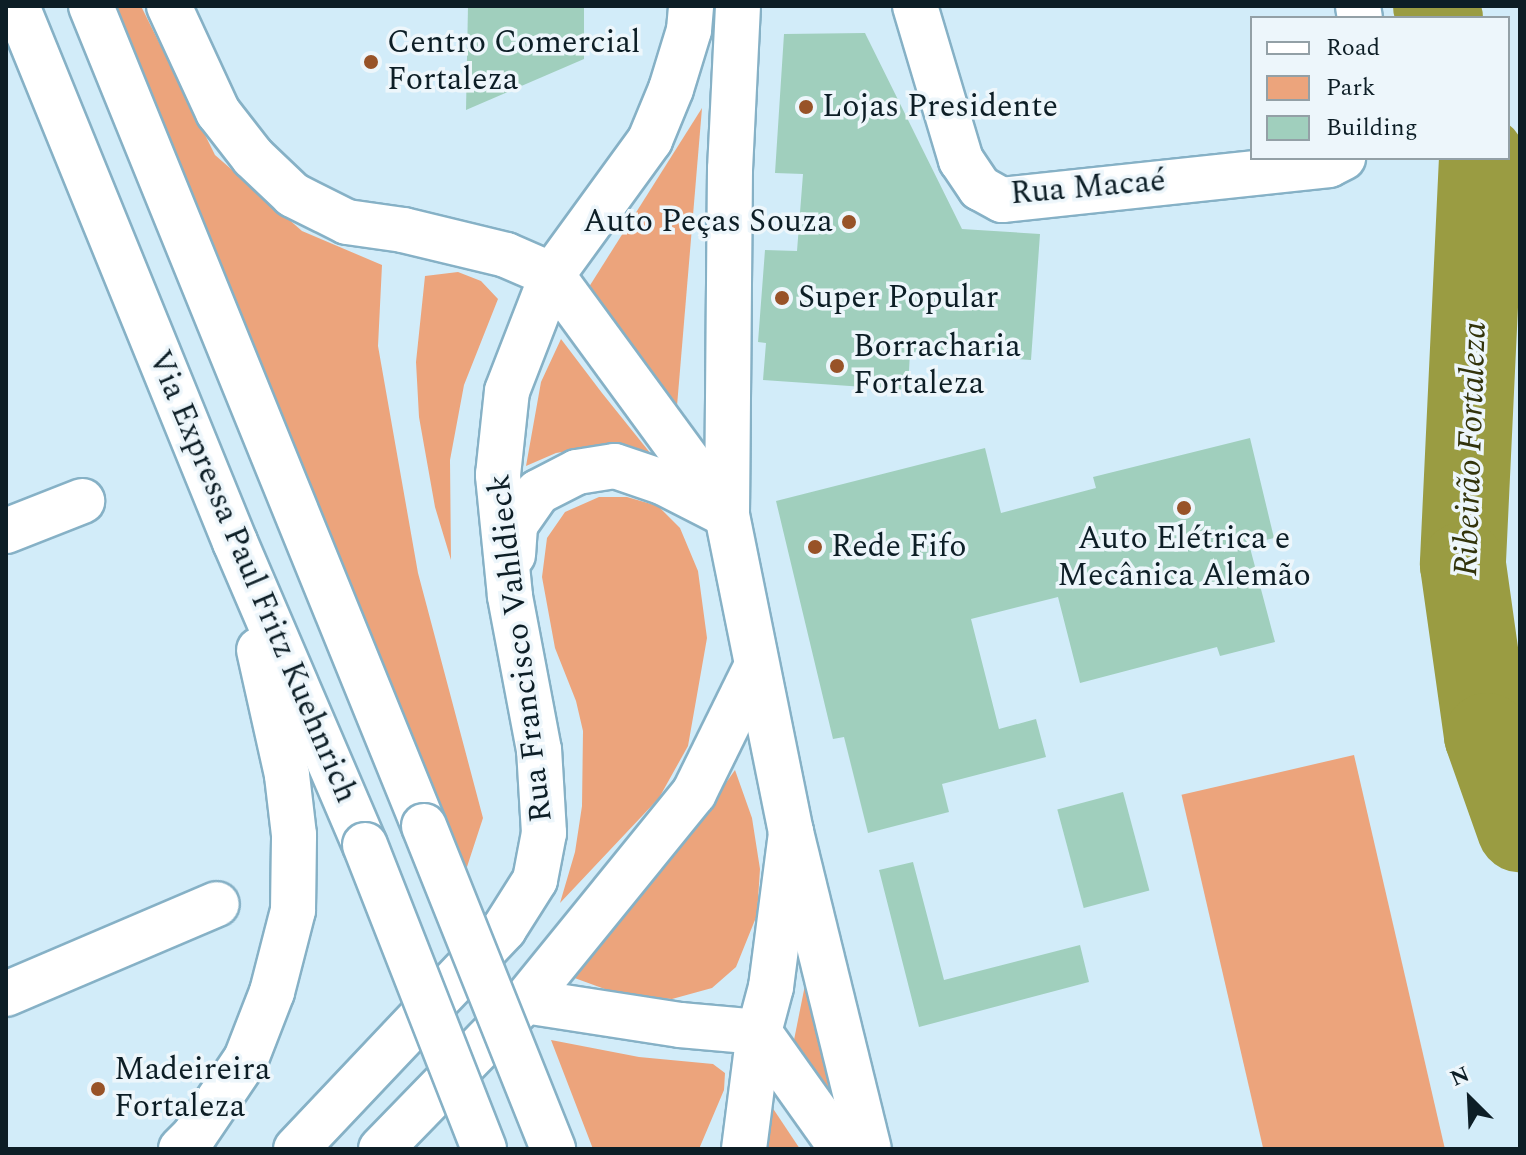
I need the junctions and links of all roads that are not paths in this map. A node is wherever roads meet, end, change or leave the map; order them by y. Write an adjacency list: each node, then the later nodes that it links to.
1 (17, 6): 12 (main road, Via Expressa Paul Fritz Kuehnrich)
2 (91, 6): 24 (main road, Via Expressa Paul Fritz Kuehnrich, bridge)
3 (169, 6): 8 (main road)
4 (691, 6): 8 (main road, Rua Francisco Vahldieck)
5 (738, 6): 10 (main road)
6 (915, 6): 7 (main road, Rua Macaé)
7 (1339, 160)
8 (552, 275): 10 (main road); 13 (main road, Rua Francisco Vahldieck)
9 (82, 501): 11 (main road)
10 (727, 515): 13 (main road); 14 (main road)
11 (6, 531)
12 (235, 542): 20 (main road); 23 (main road, Via Expressa Paul Fritz Kuehnrich, bridge)
13 (510, 596): 21 (main road, Rua Francisco Vahldieck)
14 (756, 667): 15 (main road); 18 (main road)
15 (791, 832): 19 (main road); 27 (main road)
16 (217, 904): 17 (main road)
17 (6, 994)
18 (525, 1001): 19 (main road); 22 (main road)
19 (759, 1032): 25 (main road); 26 (main road)
20 (181, 1149)
21 (296, 1149)
22 (381, 1149)
23 (484, 1149)
24 (553, 1149)
25 (744, 1149)
26 (842, 1149)
27 (869, 1149)

